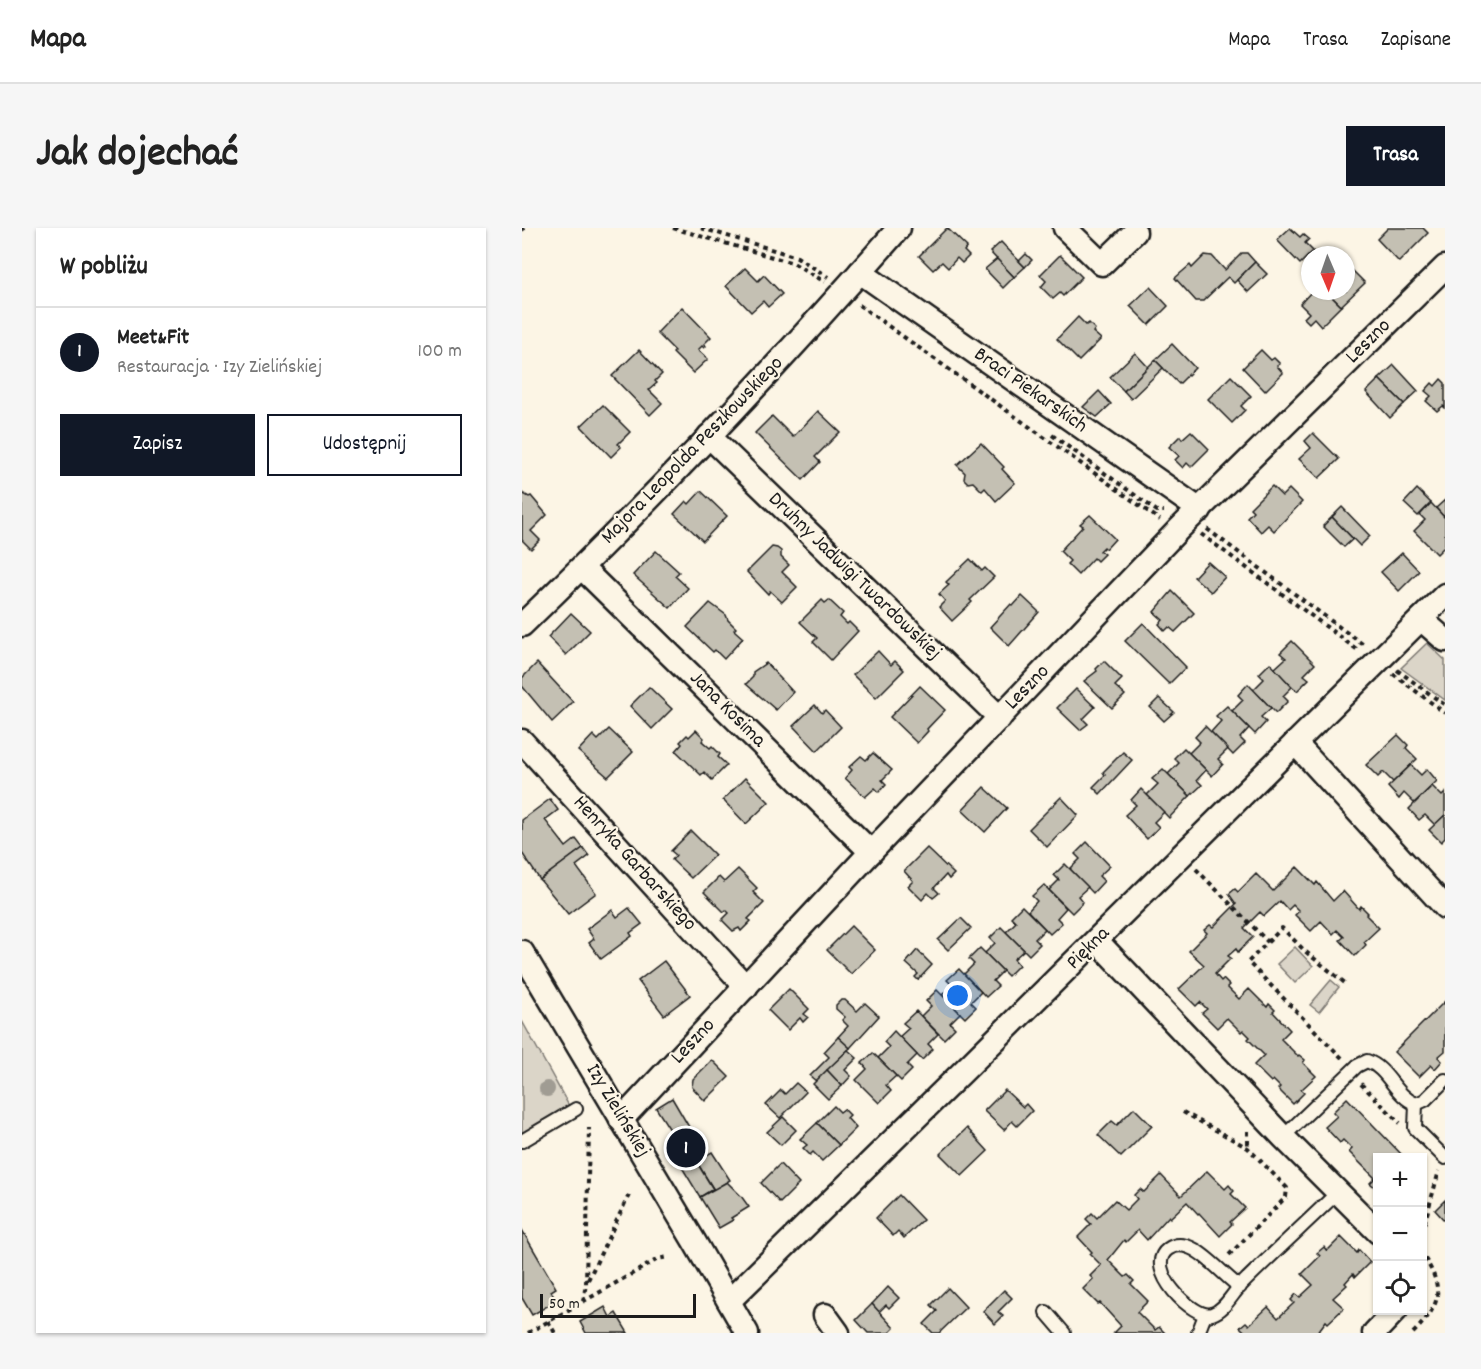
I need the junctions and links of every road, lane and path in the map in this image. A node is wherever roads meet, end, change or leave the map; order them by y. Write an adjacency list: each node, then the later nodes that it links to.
1 (673, 228): 7 (path)
2 (899, 228): 6 (street, Majora Leopolda Peszkowskiego)
3 (1065, 228): 4 (street)
4 (1135, 232)
5 (1445, 267): 9 (street, Leszno)
6 (861, 272): 7 (street, Majora Leopolda Peszkowskiego); 9 (street, Braci Piekarskich)
7 (842, 293): 8 (street, Majora Leopolda Peszkowskiego); 10 (path)
8 (709, 436): 11 (street, Majora Leopolda Peszkowskiego); 19 (street, Druhny Jadwigi Twardowskiej)
9 (1200, 510): 10 (street, Leszno)
10 (1179, 529): 16 (path); 19 (street, Leszno)
11 (582, 568): 14 (street, Majora Leopolda Peszkowskiego); 22 (street, Jana Kosima)
12 (1445, 595): 13 (street, Piękna)
13 (1421, 619): 15 (street); 21 (street, Piękna)
14 (522, 625)
15 (1445, 640)
16 (1362, 653)
17 (1390, 672): 18 (path)
18 (1445, 713)
19 (999, 718): 22 (street, Leszno)
20 (522, 741): 29 (street, Henryka Garbarskiego)
21 (1295, 743): 24 (street); 25 (street, Piękna)
22 (871, 852): 29 (street, Leszno)
23 (1191, 864): 26 (path)
24 (1445, 907)
25 (1097, 941): 38 (street); 53 (street, Piękna)
26 (1268, 942): 28 (path); 30 (path)
27 (522, 952): 35 (street, Izy Zielińskiej)
28 (1345, 983)
29 (746, 987): 35 (street, Leszno)
30 (1347, 1063)
31 (1445, 1080): 32 (lane)
32 (1416, 1104): 38 (lane); 41 (lane)
33 (576, 1109): 39 (lane)
34 (1183, 1112): 40 (path)
35 (621, 1120): 53 (street, Izy Zielińskiej)
36 (1248, 1125): 40 (path)
37 (589, 1128): 49 (path)
38 (1283, 1137): 42 (street)
39 (522, 1141)
40 (1248, 1148): 46 (path)
41 (1445, 1158)
42 (1337, 1193): 44 (street); 50 (lane)
43 (629, 1195): 49 (path)
44 (1373, 1228)
45 (668, 1257): 52 (path)
46 (1225, 1259)
47 (1427, 1259): 48 (path)
48 (1438, 1273)
49 (586, 1284): 52 (path)
50 (1239, 1287): 56 (lane); 56 (lane)
51 (1443, 1289): 66 (path)
52 (583, 1301): 58 (path)
53 (729, 1301): 61 (street, Izy Zielińskiej)
54 (1046, 1312): 63 (lane)
55 (825, 1315): 62 (street)
56 (1204, 1315): 64 (lane)
57 (1392, 1315): 65 (street)
58 (548, 1321): 59 (path); 60 (path)
59 (528, 1333)
60 (555, 1333)
61 (747, 1333)
62 (838, 1333)
63 (1064, 1333)
64 (1198, 1333)
65 (1374, 1333)
66 (1413, 1333)

